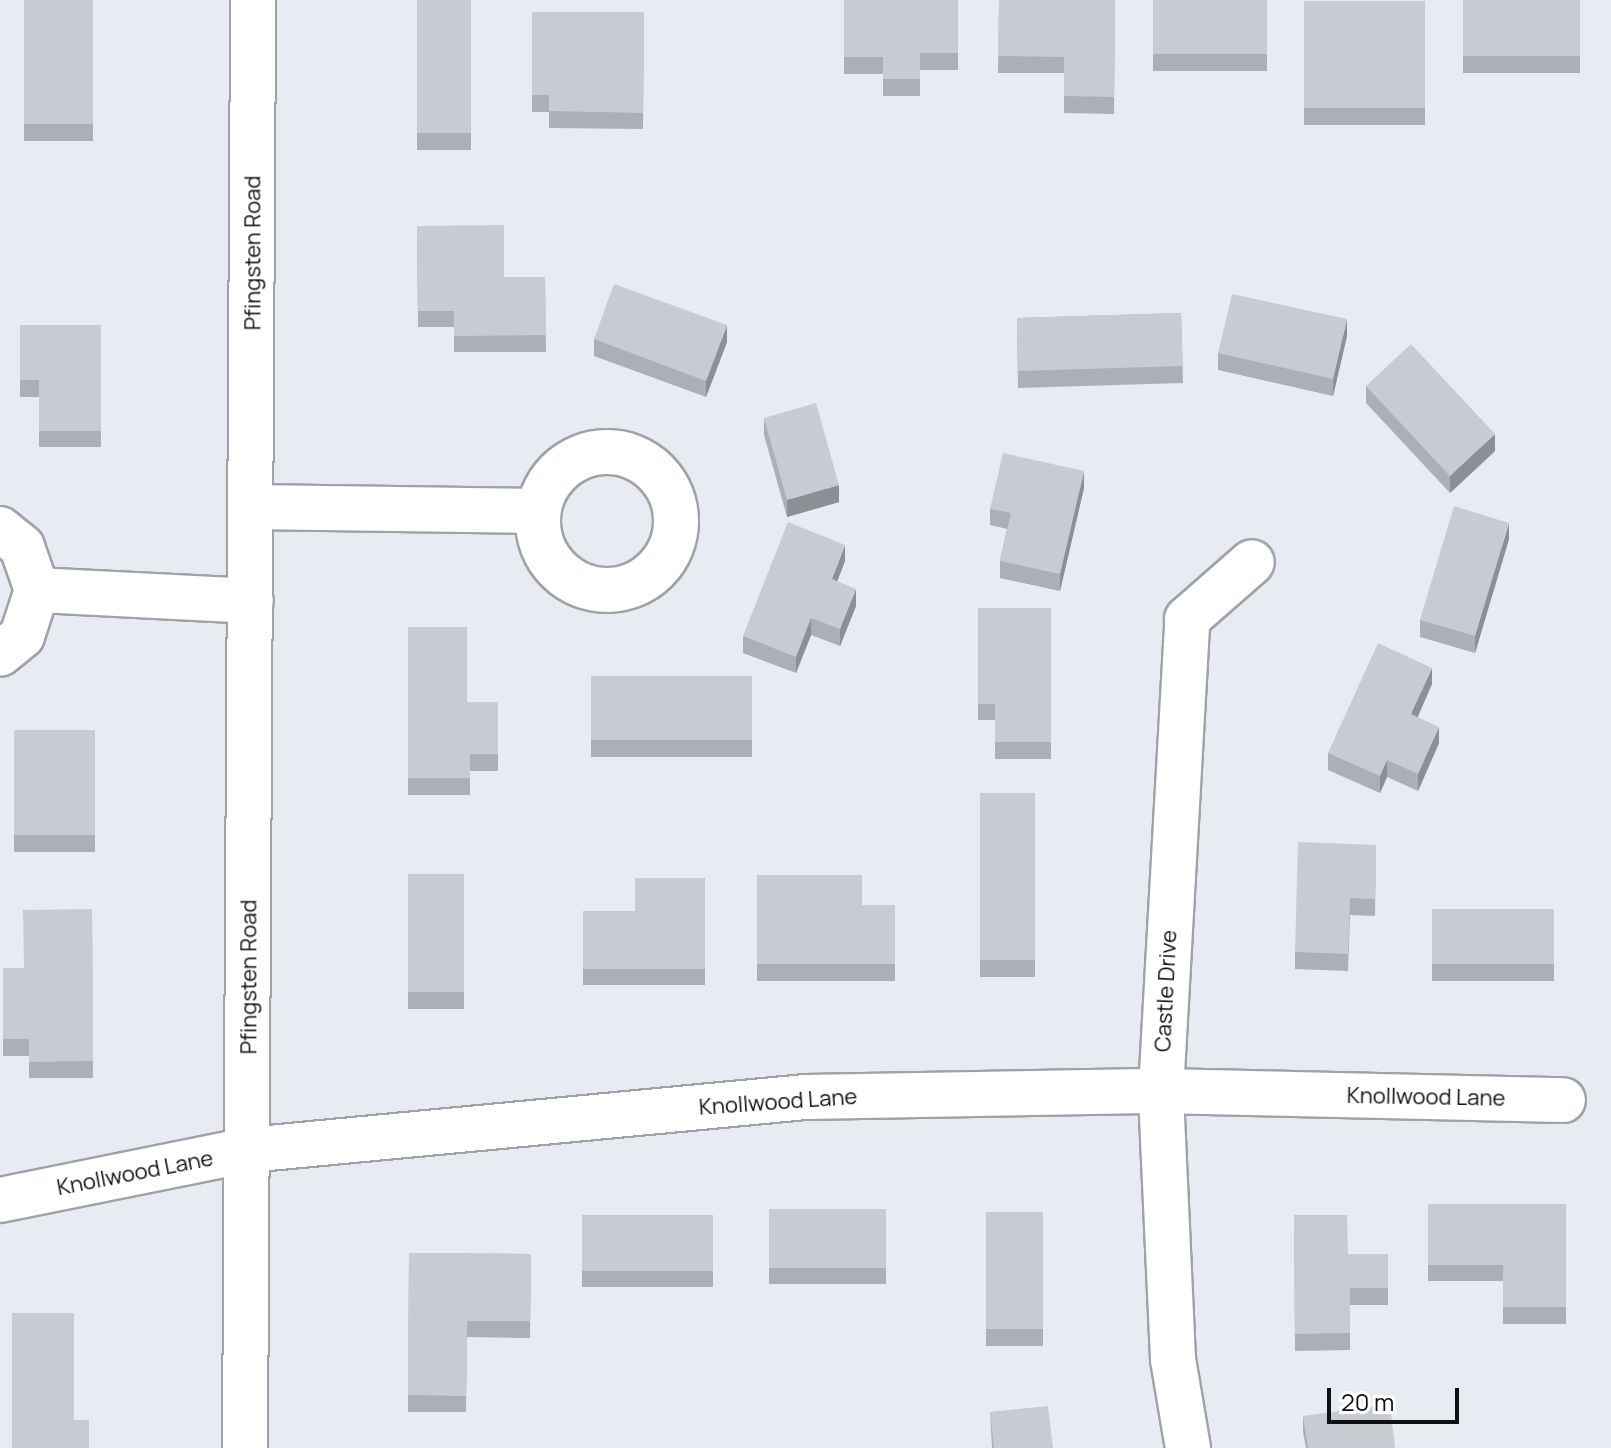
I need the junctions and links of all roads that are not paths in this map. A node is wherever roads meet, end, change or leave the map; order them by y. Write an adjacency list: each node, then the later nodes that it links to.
1 (253, 0): 2 (street, Pfingsten Road)
2 (254, 507): 3 (street); 7 (street, Pfingsten Road)
3 (538, 511)
4 (0, 529): 6 (street)
5 (1252, 562): 9 (street, Castle Drive)
6 (37, 590): 7 (street); 8 (street)
7 (251, 601): 11 (street, Pfingsten Road)
8 (0, 654)
9 (1161, 1091): 10 (street, Knollwood Lane); 11 (street, Knollwood Lane); 14 (street, Castle Drive)
10 (1563, 1100)
11 (248, 1150): 12 (street, Knollwood Lane); 13 (street, Pfingsten Road)
12 (0, 1200)
13 (245, 1448)
14 (1188, 1448)

